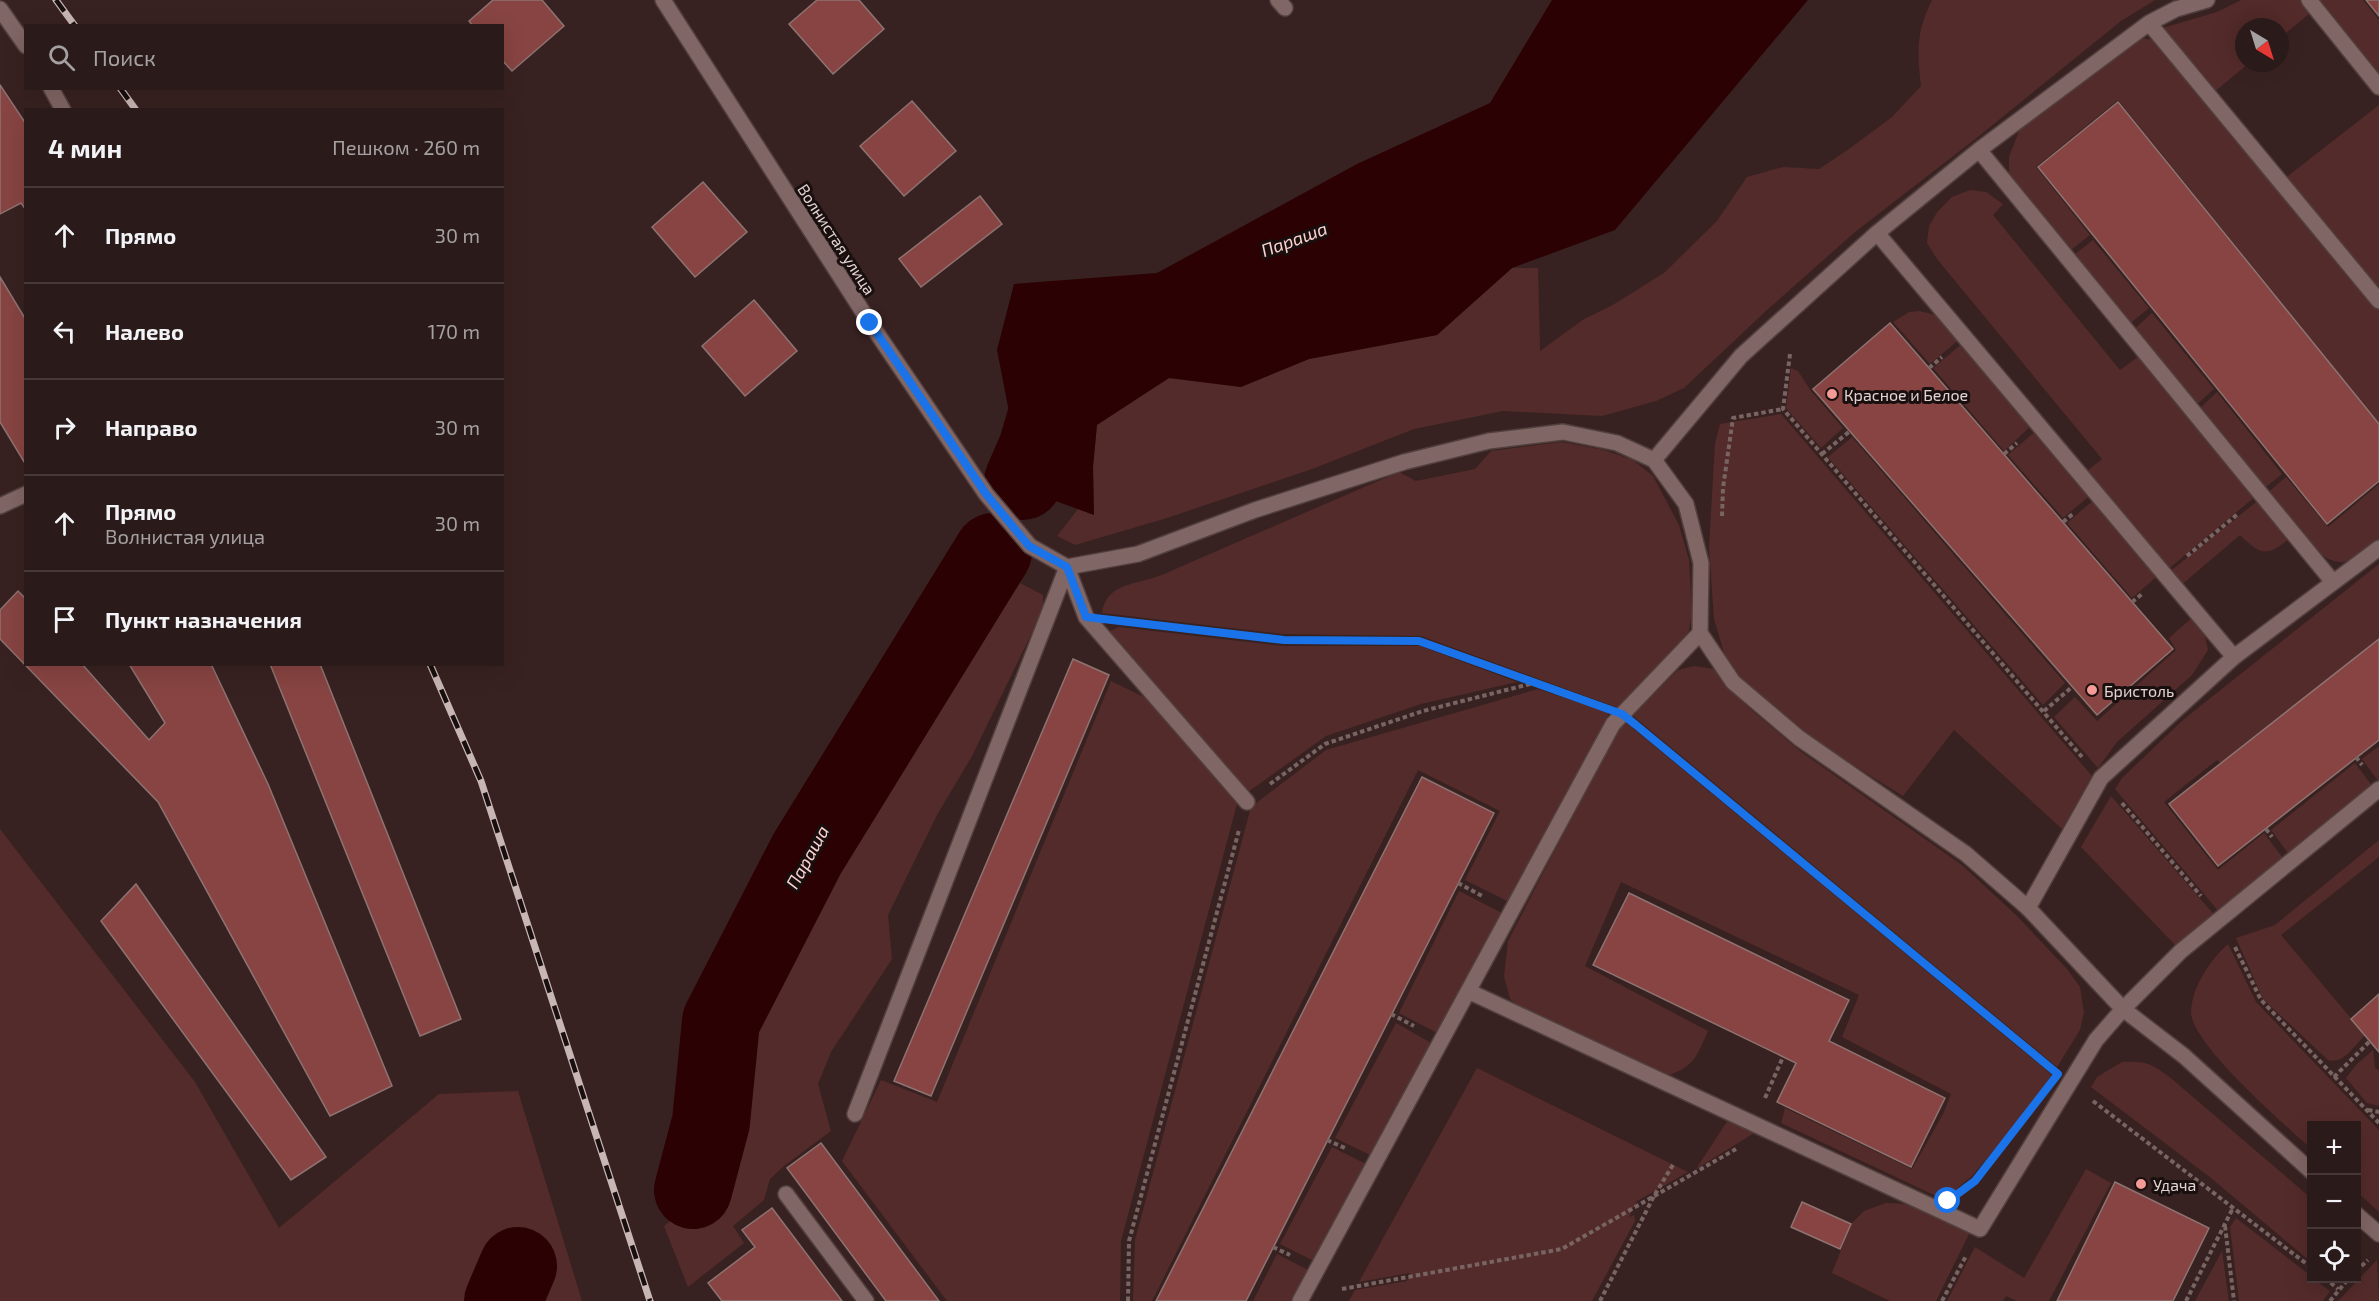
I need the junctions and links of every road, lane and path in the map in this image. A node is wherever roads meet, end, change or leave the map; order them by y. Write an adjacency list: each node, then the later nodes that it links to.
1 (663, 0): 23 (street, Волнистая улица)
2 (2207, 0): 5 (street)
3 (2309, 0): 7 (street)
4 (0, 9): 6 (street)
5 (2149, 23): 10 (street); 12 (street)
6 (24, 43)
7 (2379, 87)
8 (52, 90): 9 (street)
9 (62, 108)
10 (1978, 150): 11 (street); 19 (street)
11 (1877, 233): 13 (street); 24 (street)
12 (2379, 301)
13 (1795, 308): 14 (path); 17 (street)
14 (1783, 409): 16 (path); 21 (path)
15 (1850, 431): 16 (path)
16 (1822, 454): 32 (path)
17 (1654, 460): 23 (street); 28 (street)
18 (24, 495): 20 (street)
19 (2261, 495): 24 (path); 25 (street)
20 (0, 506)
21 (1722, 523)
22 (2379, 548): 25 (street)
23 (1067, 567): 27 (street); 46 (street)
24 (2165, 573): 26 (path); 29 (street)
25 (2333, 582): 29 (street)
26 (2132, 602)
27 (1086, 617): 30 (path); 36 (street)
28 (1700, 633): 33 (street); 37 (street)
29 (2234, 657): 34 (street)
30 (1536, 683): 33 (path); 36 (path)
31 (2072, 687): 32 (path)
32 (2044, 711): 34 (path)
33 (1622, 714): 39 (street); 43 (path)
34 (2101, 778): 37 (street); 38 (path)
35 (2379, 789): 38 (street)
36 (1247, 802): 64 (path)
37 (2028, 908): 40 (street)
38 (2221, 918): 40 (street); 42 (path)
39 (1468, 991): 48 (street); 62 (street)
40 (2123, 1009): 43 (street); 50 (street)
41 (2370, 1041): 42 (path)
42 (2334, 1077): 44 (path)
43 (2070, 1083): 53 (path); 56 (street)
44 (2366, 1110): 45 (path); 47 (path)
45 (2379, 1112)
46 (855, 1114)
47 (2379, 1123)
48 (1769, 1130): 52 (path); 56 (street)
49 (1674, 1163): 52 (path)
50 (2307, 1168)
51 (786, 1194): 63 (street)
52 (1654, 1196): 62 (path); 65 (path)
53 (2233, 1208): 55 (path); 58 (path)
54 (2361, 1218): 57 (street)
55 (2224, 1226): 67 (path); 68 (path)
56 (1980, 1229): 66 (path)
57 (2379, 1234)
58 (2307, 1264)
59 (2331, 1283): 61 (path)
60 (2344, 1283): 61 (path)
61 (2338, 1289): 69 (path)
62 (1301, 1298)
63 (866, 1301)
64 (1128, 1301)
65 (1600, 1301)
66 (1942, 1301)
67 (2186, 1301)
68 (2235, 1301)
69 (2330, 1301)

